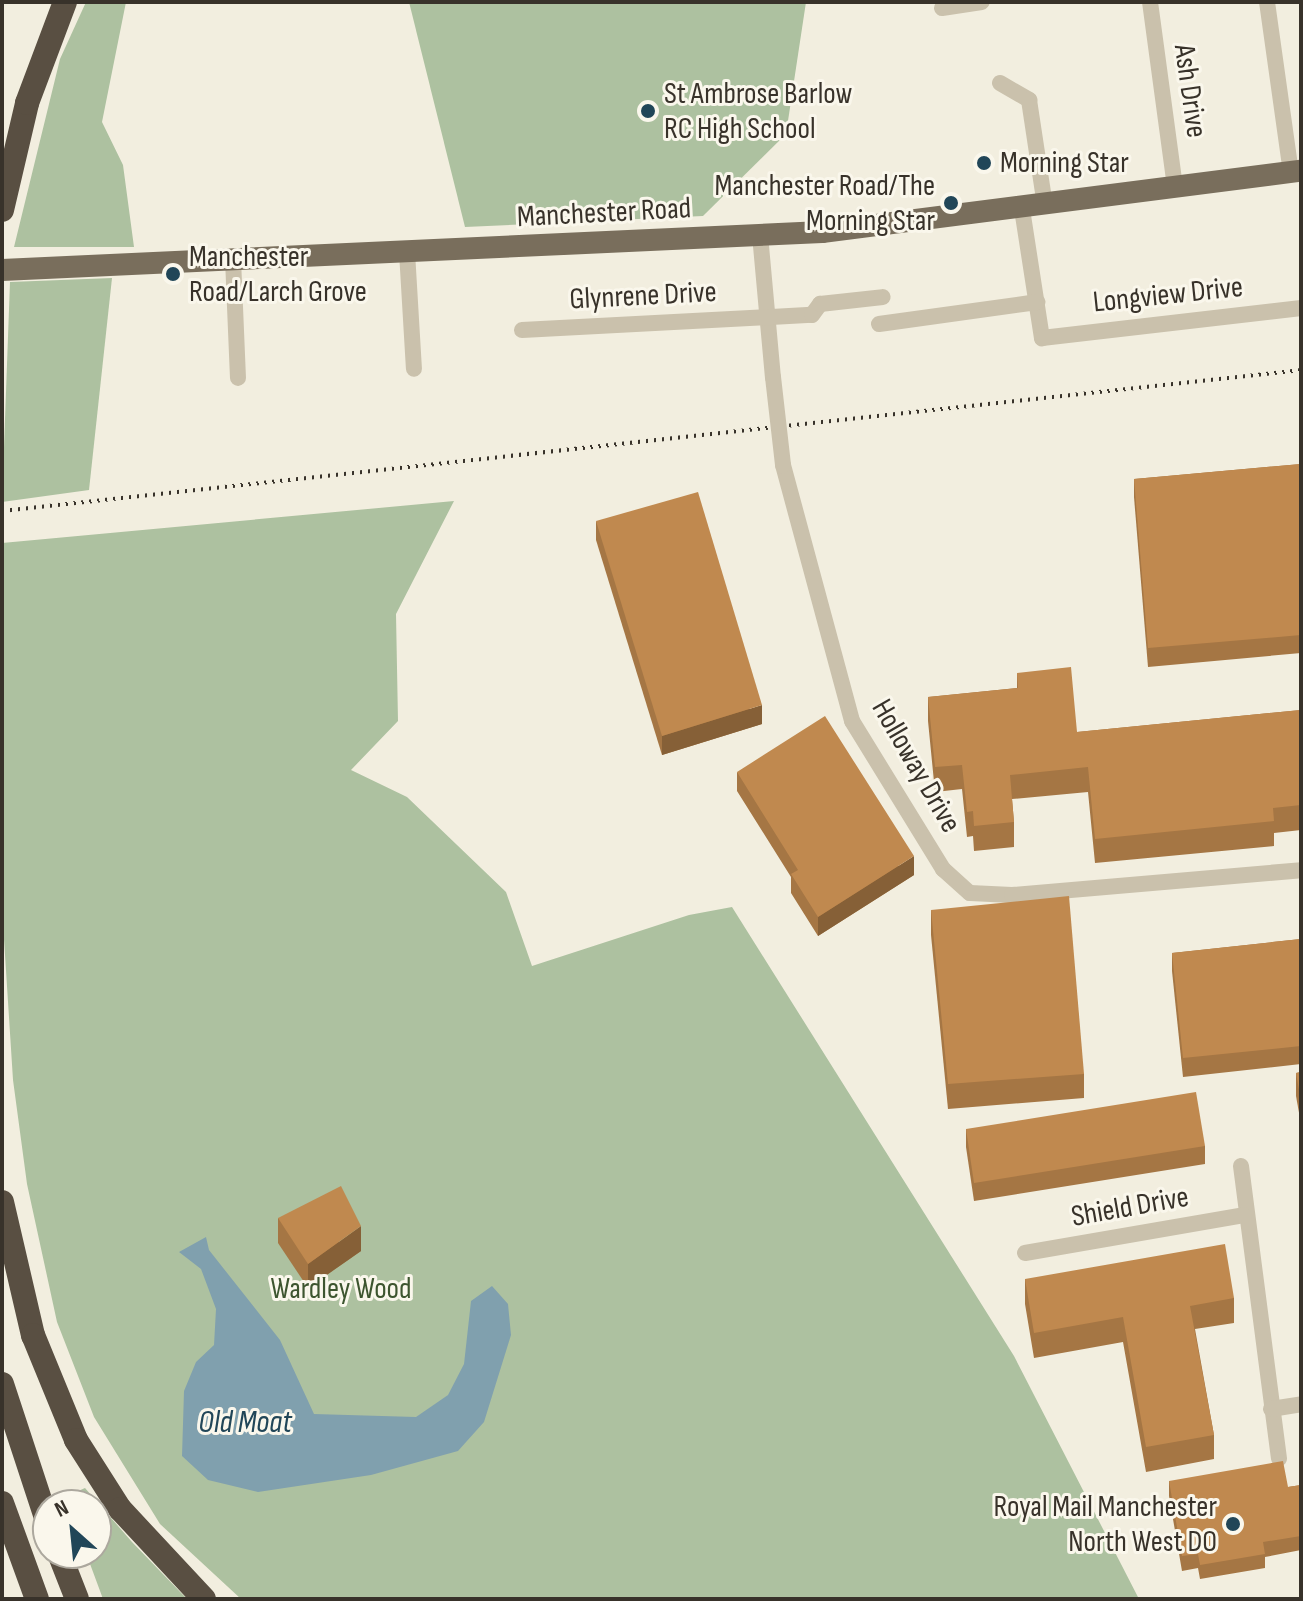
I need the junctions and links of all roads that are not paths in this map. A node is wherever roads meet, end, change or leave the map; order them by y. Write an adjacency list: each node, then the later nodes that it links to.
1 (65, 2): 11 (highway)
2 (982, 2): 5 (street)
3 (1150, 2): 8 (street, Ash Drive)
4 (1267, 2): 7 (street)
5 (942, 8)
6 (1000, 83): 9 (street)
7 (1296, 172): 8 (main road, Manchester Road)
8 (1175, 188): 9 (main road, Manchester Road)
9 (1045, 206): 10 (main road, Manchester Road)
10 (1022, 209): 12 (main road, Manchester Road); 17 (street)
11 (2, 210)
12 (760, 235): 13 (main road, Manchester Road); 19 (street, Holloway Drive)
13 (407, 252): 14 (main road, Manchester Road); 22 (street)
14 (233, 259): 15 (main road, Manchester Road); 23 (street)
15 (2, 270)
16 (883, 297): 19 (street, Glynrene Drive)
17 (1037, 302): 18 (street, Longview Drive); 20 (street)
18 (1301, 308)
19 (766, 319): 21 (street, Glynrene Drive); 24 (street, Holloway Drive, bridge)
20 (879, 324)
21 (522, 330)
22 (414, 369)
23 (238, 378)
24 (1301, 870)
25 (1241, 1166): 27 (street)
26 (2, 1202): 38 (highway)
27 (1244, 1215): 28 (street, Shield Drive); 31 (street)
28 (1025, 1253)
29 (2, 1384): 33 (highway)
30 (1301, 1404): 31 (street)
31 (1271, 1409): 32 (street)
32 (1279, 1459)
33 (36, 1489)
34 (2, 1503): 36 (highway)
35 (65, 1569): 37 (highway)
36 (37, 1599)
37 (77, 1599)
38 (204, 1599)

